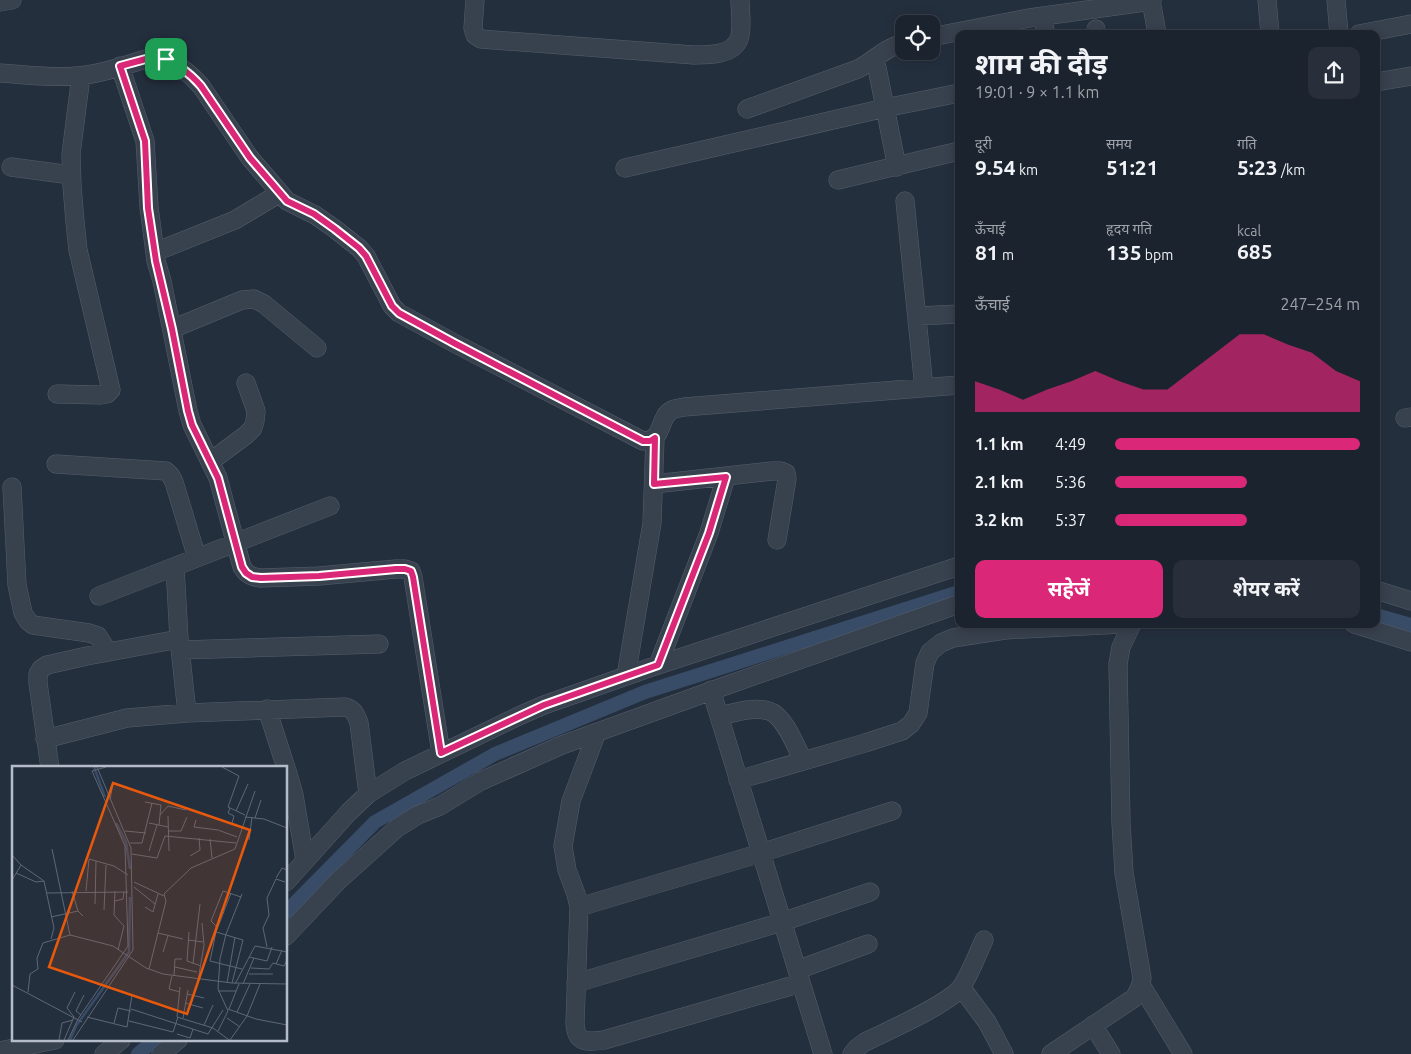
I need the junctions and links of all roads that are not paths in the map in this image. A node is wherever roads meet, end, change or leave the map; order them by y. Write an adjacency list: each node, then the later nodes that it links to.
1 (474, 0): 2 (street)
2 (740, 0)
3 (1152, 0): 6 (street); 10 (street)
4 (1267, 0): 11 (street)
5 (1336, 0): 12 (street)
6 (1044, 16): 8 (street); 9 (street)
7 (1411, 24): 13 (street)
8 (965, 30)
9 (1045, 30)
10 (1156, 30)
11 (1270, 30)
12 (1339, 30)
13 (1380, 30)
14 (955, 32): 15 (street)
15 (940, 34)
16 (895, 45): 17 (street)
17 (875, 58): 24 (street); 25 (street)
18 (120, 66): 20 (street); 32 (street); 34 (street)
19 (0, 73): 20 (street)
20 (81, 76): 30 (street)
21 (1411, 76): 22 (street)
22 (1380, 81)
23 (955, 94): 24 (street)
24 (885, 108): 28 (street); 29 (street)
25 (746, 109)
26 (955, 152): 28 (street)
27 (11, 167): 30 (street)
28 (897, 167): 31 (street)
29 (625, 168)
30 (71, 175): 42 (street)
31 (838, 180)
32 (280, 194): 34 (street); 43 (street)
33 (905, 201): 36 (street)
34 (155, 252): 37 (street)
35 (955, 314): 36 (street)
36 (917, 316): 41 (street)
37 (172, 329): 38 (street); 44 (street)
38 (317, 348)
39 (246, 383): 44 (street)
40 (955, 385): 41 (street)
41 (924, 388): 43 (street)
42 (57, 394)
43 (655, 438): 47 (street)
44 (211, 461): 51 (street)
45 (56, 464): 52 (street)
46 (726, 477): 47 (street); 50 (street); 66 (street)
47 (654, 484): 67 (street)
48 (12, 487): 65 (street)
49 (330, 506): 51 (street)
50 (777, 540)
51 (236, 543): 52 (street); 74 (street)
52 (197, 558): 53 (street)
53 (174, 567): 56 (street); 63 (street)
54 (955, 567): 66 (street)
55 (1380, 591): 57 (street)
56 (99, 596)
57 (1411, 601)
58 (955, 605): 68 (street)
59 (1045, 628): 75 (street)
60 (1130, 628): 93 (street)
61 (1367, 628): 62 (street)
62 (1411, 642)
63 (180, 644): 64 (street); 65 (street); 70 (street)
64 (379, 644)
65 (108, 652): 73 (street)
66 (658, 665): 67 (street)
67 (626, 676): 74 (street)
68 (711, 690): 71 (street); 72 (street)
69 (267, 709): 70 (street); 77 (street); 80 (street)
70 (187, 713): 73 (street)
71 (719, 716): 75 (street); 79 (street)
72 (597, 732): 86 (street); 88 (street)
73 (45, 740): 76 (street)
74 (441, 753): 80 (street)
75 (803, 762): 79 (street)
76 (50, 766)
77 (285, 766)
78 (288, 775): 83 (street)
79 (738, 780): 82 (street)
80 (368, 794): 83 (street)
81 (892, 812): 82 (street)
82 (761, 853): 86 (street); 87 (street)
83 (306, 860): 84 (street)
84 (288, 880)
85 (870, 892): 87 (street)
86 (579, 907): 92 (street)
87 (782, 922): 91 (street); 92 (street)
88 (288, 934)
89 (984, 940): 94 (street)
90 (868, 944): 91 (street)
91 (799, 977): 92 (street); 102 (street)
92 (576, 983)
93 (1142, 985): 95 (street); 107 (street)
94 (961, 987): 103 (street); 104 (street)
95 (1093, 1025): 105 (street); 106 (street)
96 (45, 1042): 99 (street)
97 (119, 1042): 100 (street)
98 (176, 1042): 101 (street)
99 (0, 1051)
100 (104, 1054)
101 (161, 1054)
102 (823, 1054)
103 (852, 1054)
104 (1004, 1054)
105 (1051, 1054)
106 (1111, 1054)
107 (1183, 1054)

